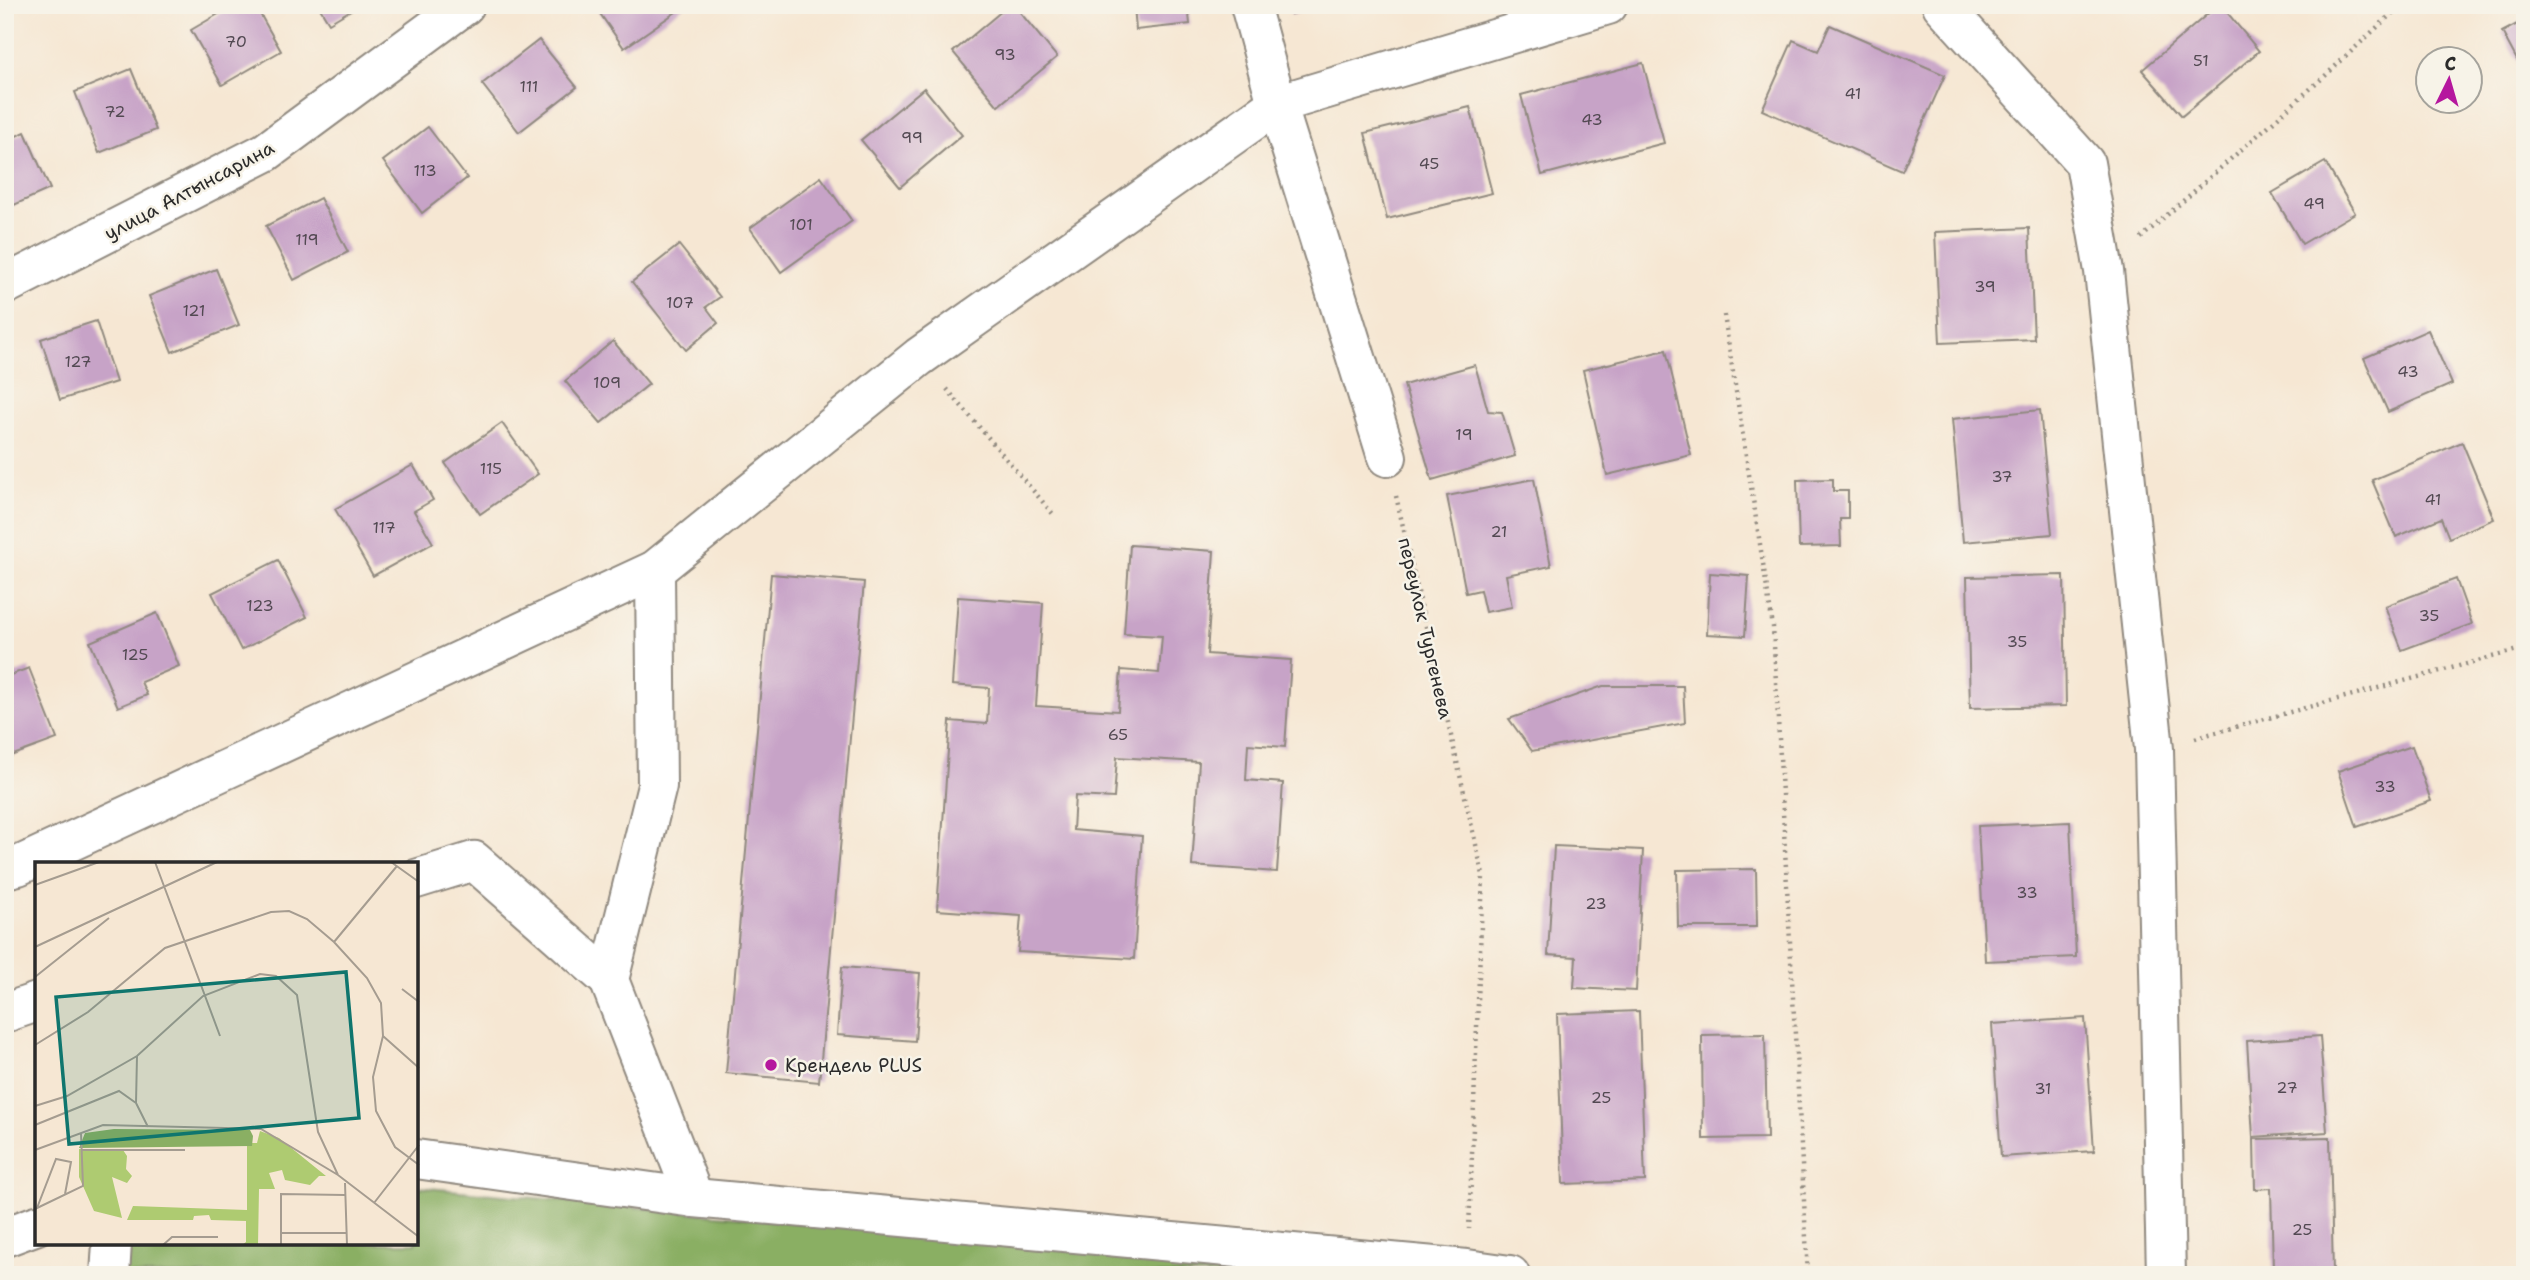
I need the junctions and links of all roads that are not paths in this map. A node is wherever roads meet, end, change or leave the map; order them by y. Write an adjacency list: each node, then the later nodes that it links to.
1 (465, 5): 6 (lane, улица Алтынсарина)
2 (1250, 5): 5 (lane)
3 (1608, 5): 5 (lane)
4 (1941, 5): 21 (lane)
5 (1277, 104): 7 (lane); 8 (lane)
6 (5, 285)
7 (1387, 457)
8 (655, 570): 9 (lane); 11 (lane)
9 (5, 869)
10 (418, 878): 11 (lane)
11 (609, 981): 15 (lane)
12 (35, 1003): 13 (lane)
13 (5, 1013)
14 (418, 1159): 15 (lane)
15 (695, 1198): 20 (lane)
16 (35, 1226): 17 (lane)
17 (5, 1237)
18 (112, 1245): 19 (lane)
19 (110, 1275)
20 (1510, 1275)
21 (2166, 1275)

